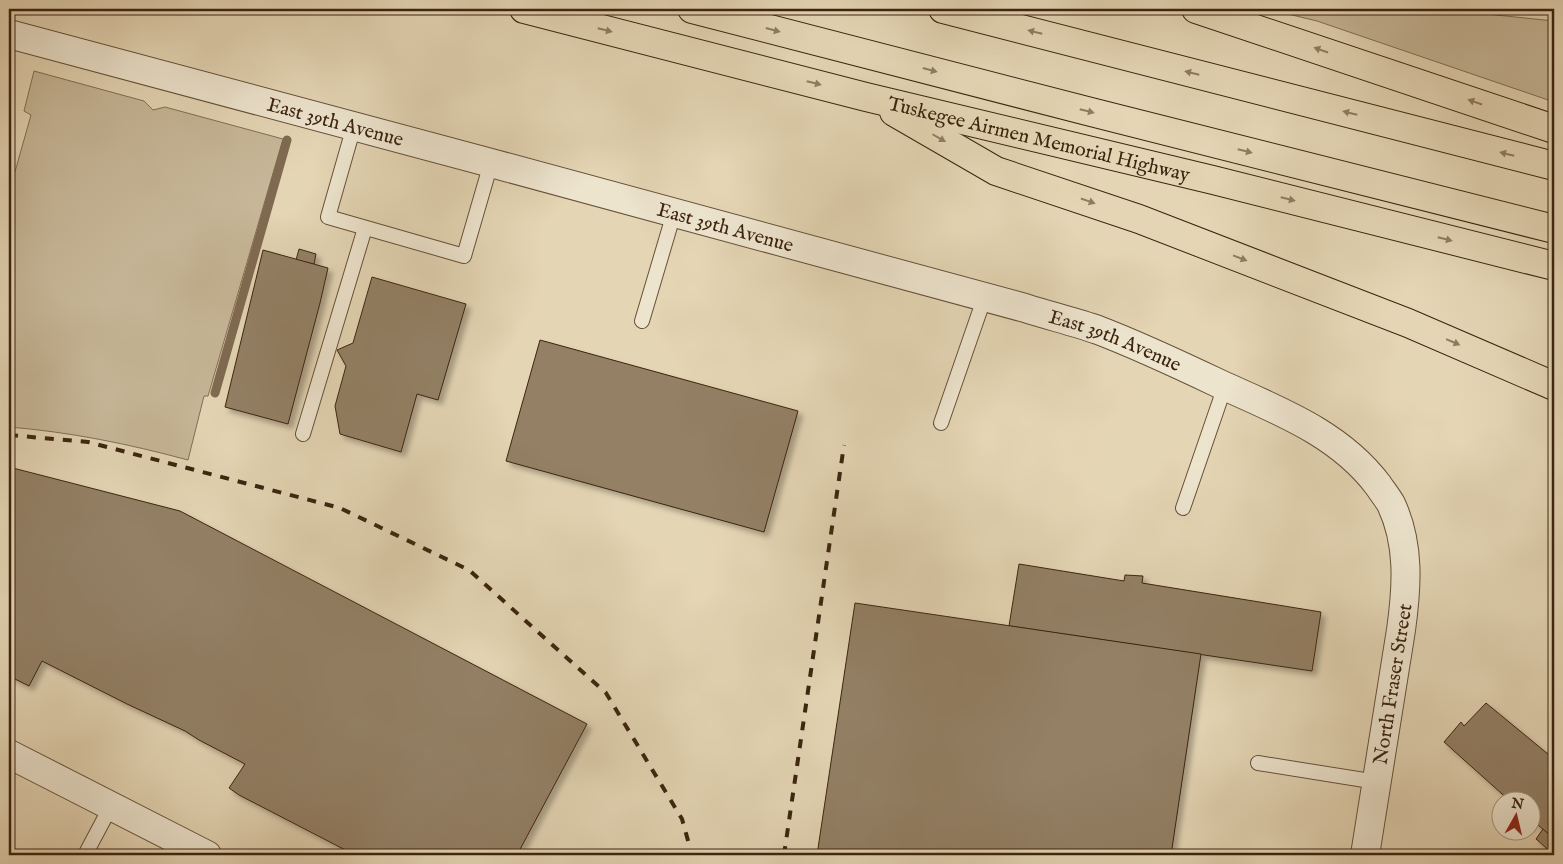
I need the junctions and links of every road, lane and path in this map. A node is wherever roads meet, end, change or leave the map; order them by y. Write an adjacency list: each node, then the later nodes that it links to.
1 (524, 9): 6 (highway, Tuskegee Airmen Memorial Highway, one-way to 6)
2 (692, 9): 13 (highway, one-way to 13)
3 (943, 9): 10 (highway, one-way to 3)
4 (1196, 9): 8 (highway, one-way to 4)
5 (9, 34): 7 (street, East 39th Avenue)
6 (866, 96): 14 (highway, Tuskegee Airmen Memorial Highway, one-way to 14); 18 (highway, one-way to 18)
7 (354, 126): 9 (street, East 39th Avenue); 12 (lane)
8 (1554, 129)
9 (491, 163): 11 (street, East 39th Avenue); 12 (lane)
10 (1554, 166)
11 (674, 213): 15 (street, East 39th Avenue); 16 (lane)
12 (365, 228): 20 (lane)
13 (1554, 229)
14 (1554, 266)
15 (984, 296): 17 (street, East 39th Avenue); 19 (lane)
16 (642, 321)
17 (1225, 386): 21 (lane); 22 (street, East 39th Avenue)
18 (1554, 386)
19 (941, 424)
20 (303, 434)
21 (1183, 508)
22 (1394, 514): 25 (street, North Fraser Street)
23 (9, 754): 26 (street)
24 (1258, 763): 25 (lane)
25 (1377, 782): 29 (street, North Fraser Street)
26 (111, 806): 27 (lane); 28 (street)
27 (85, 855)
28 (207, 855)
29 (1365, 855)

